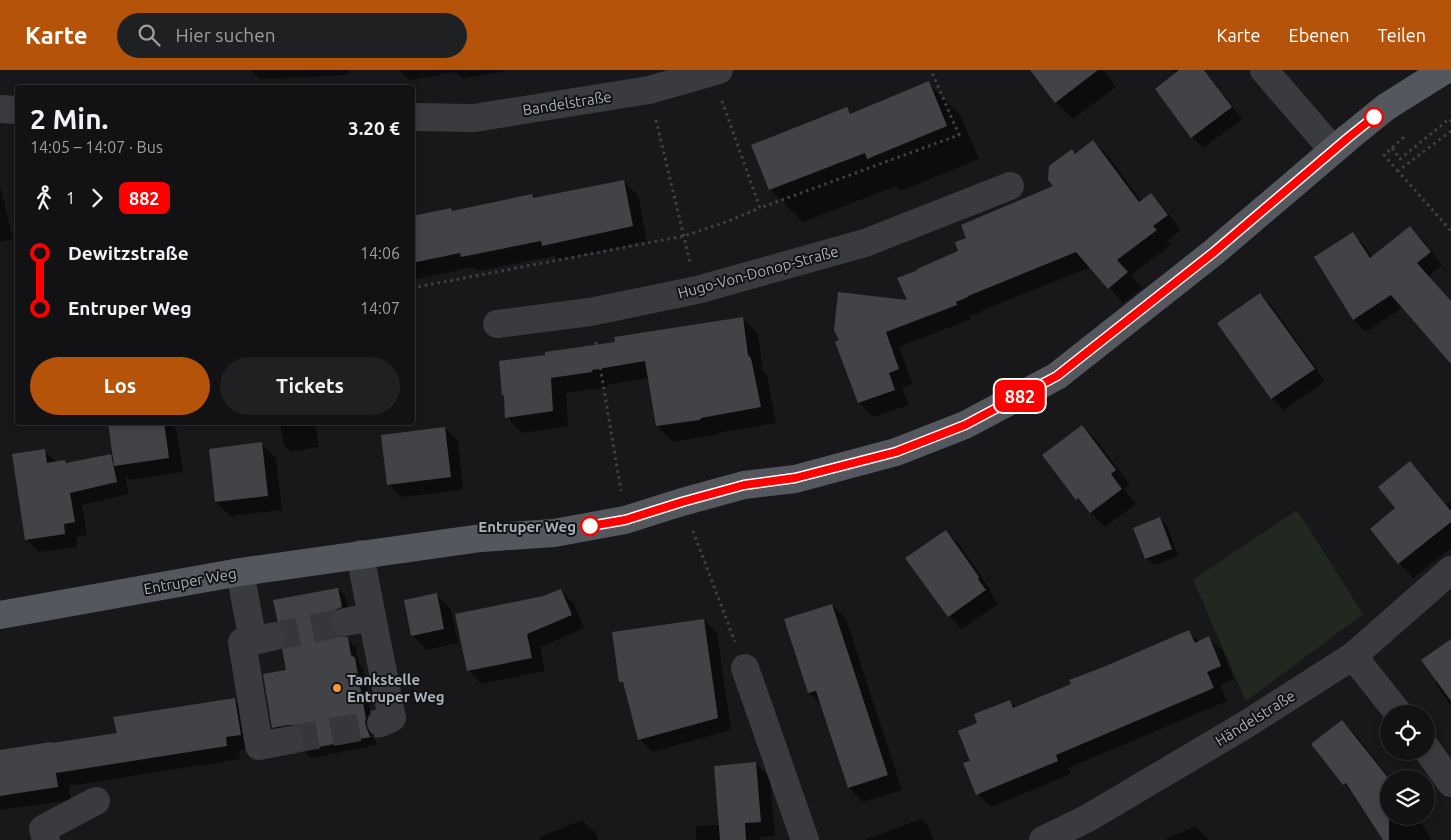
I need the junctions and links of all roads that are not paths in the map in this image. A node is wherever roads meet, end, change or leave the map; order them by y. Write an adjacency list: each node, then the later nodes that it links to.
1 (1264, 70): 7 (street)
2 (1445, 70): 7 (main road, Entruper Weg)
3 (715, 71): 6 (street, Bandelstraße)
4 (0, 109): 5 (street)
5 (15, 110)
6 (415, 116)
7 (1333, 150): 10 (main road, Entruper Weg)
8 (1010, 186): 9 (street, Hugo-Von-Donop-Straße)
9 (497, 324)
10 (360, 554): 12 (main road, Entruper Weg); 14 (street)
11 (1451, 570): 16 (street, Händelstraße)
12 (240, 572): 13 (main road, Entruper Weg); 20 (street)
13 (0, 615)
14 (372, 617): 15 (street); 19 (street)
15 (345, 622)
16 (1353, 656): 18 (street); 24 (street, Händelstraße)
17 (746, 668): 26 (street)
18 (1392, 705)
19 (381, 723)
20 (290, 740)
21 (1434, 760): 22 (street)
22 (1451, 784)
23 (96, 801): 25 (street)
24 (1093, 829): 27 (street, Händelstraße)
25 (46, 840)
26 (805, 840)
27 (1043, 840)

